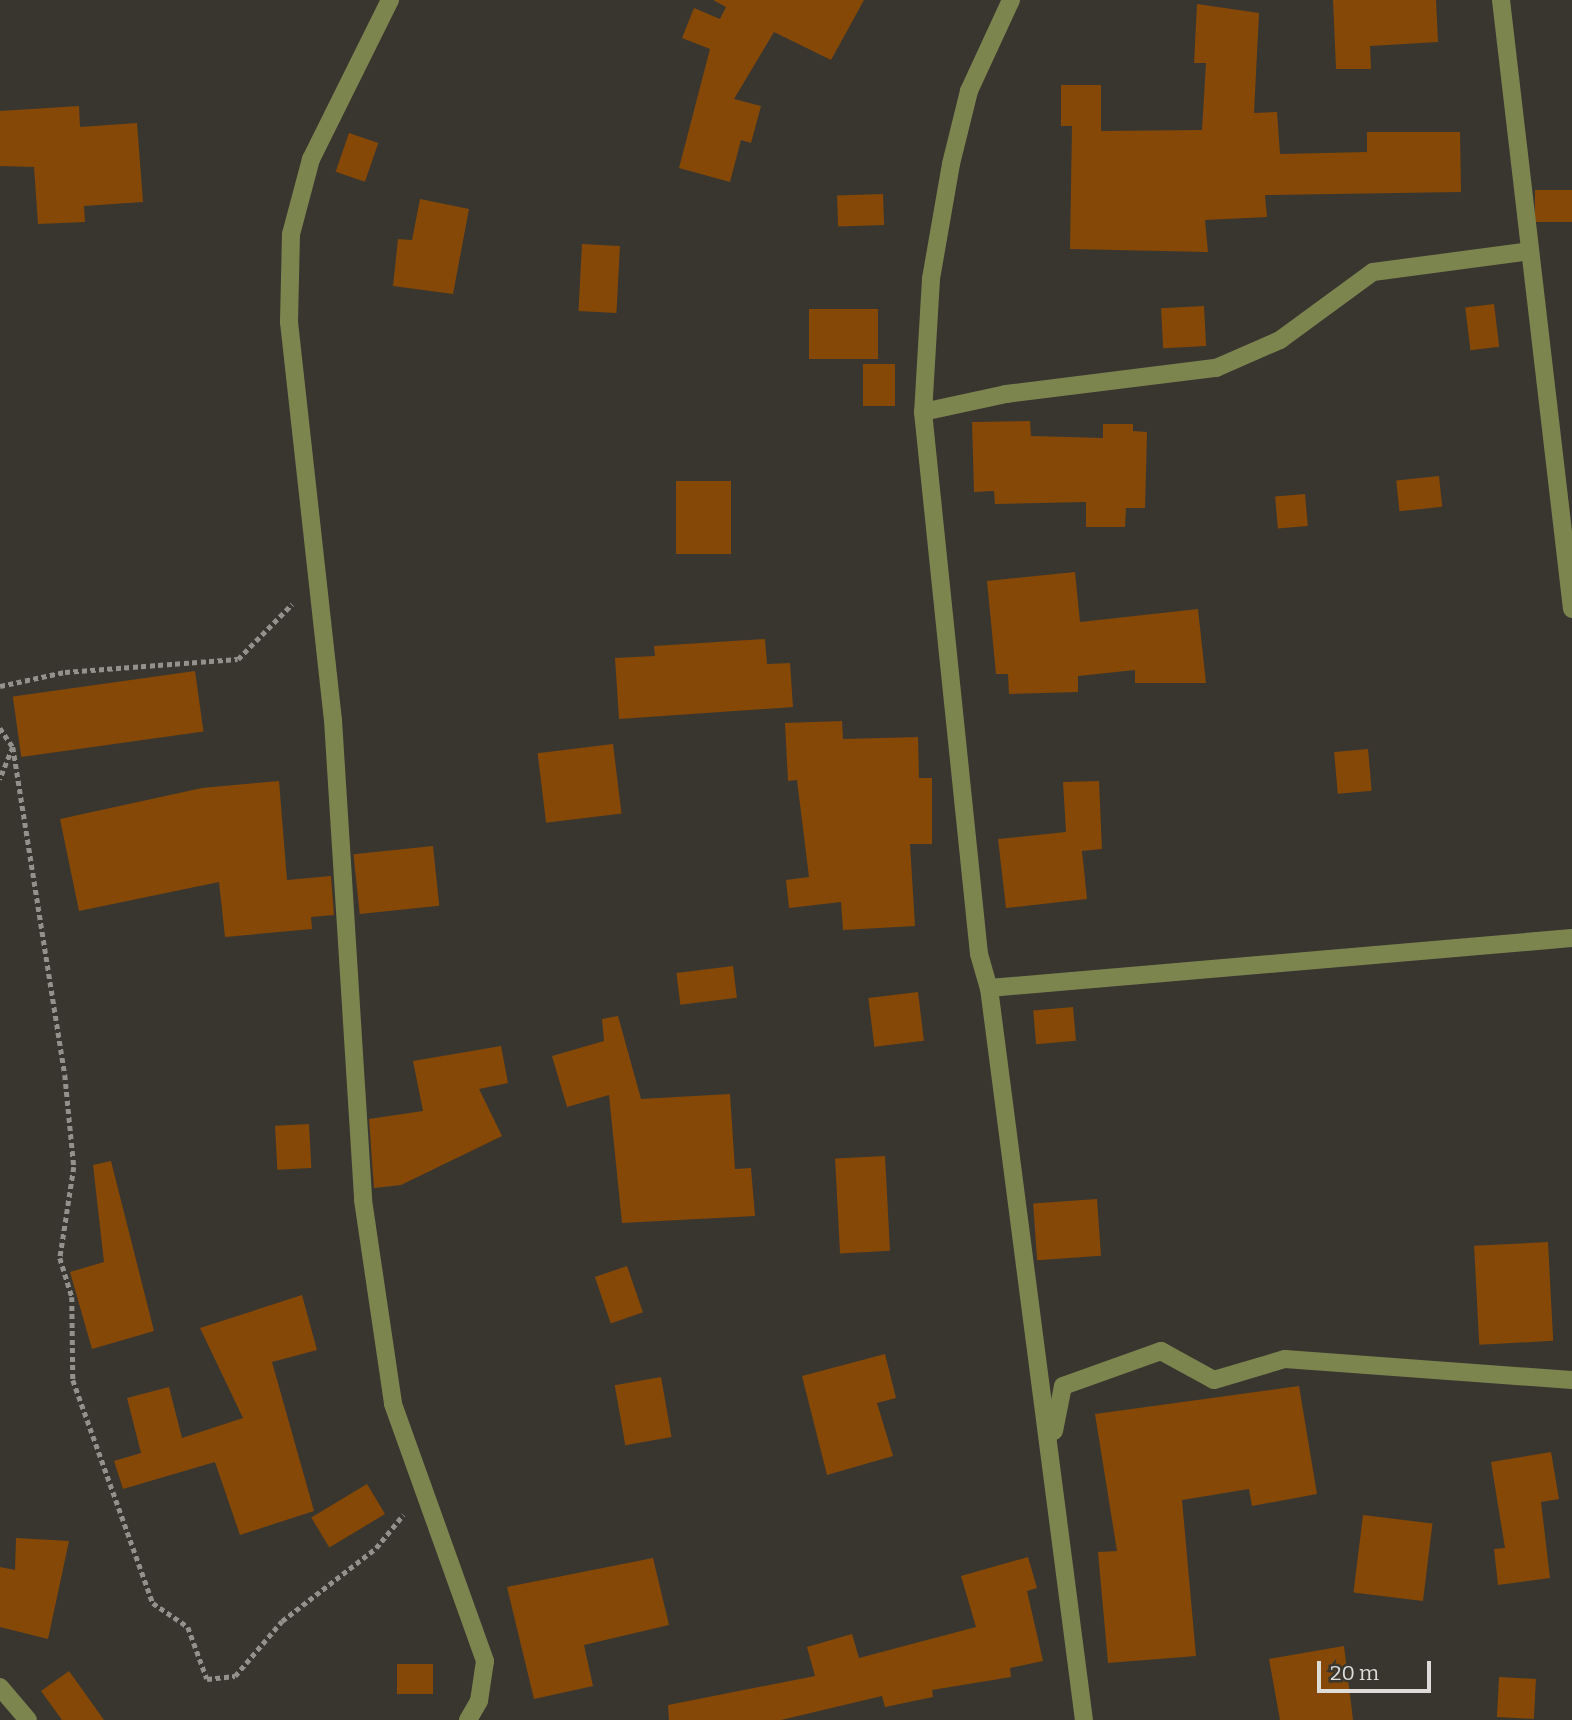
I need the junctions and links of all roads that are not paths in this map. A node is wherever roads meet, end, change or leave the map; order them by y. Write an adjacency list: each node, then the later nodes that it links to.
1 (390, 0): 13 (street)
2 (1011, 0): 5 (street)
3 (1501, 0): 4 (street)
4 (1530, 251): 5 (street); 6 (street)
5 (923, 412): 8 (street)
6 (1572, 609)
7 (1572, 937): 8 (street)
8 (989, 988): 10 (street)
9 (1572, 1380): 10 (street)
10 (1051, 1449): 14 (street)
11 (0, 1687): 12 (street)
12 (27, 1720)
13 (468, 1720)
14 (1084, 1720)

